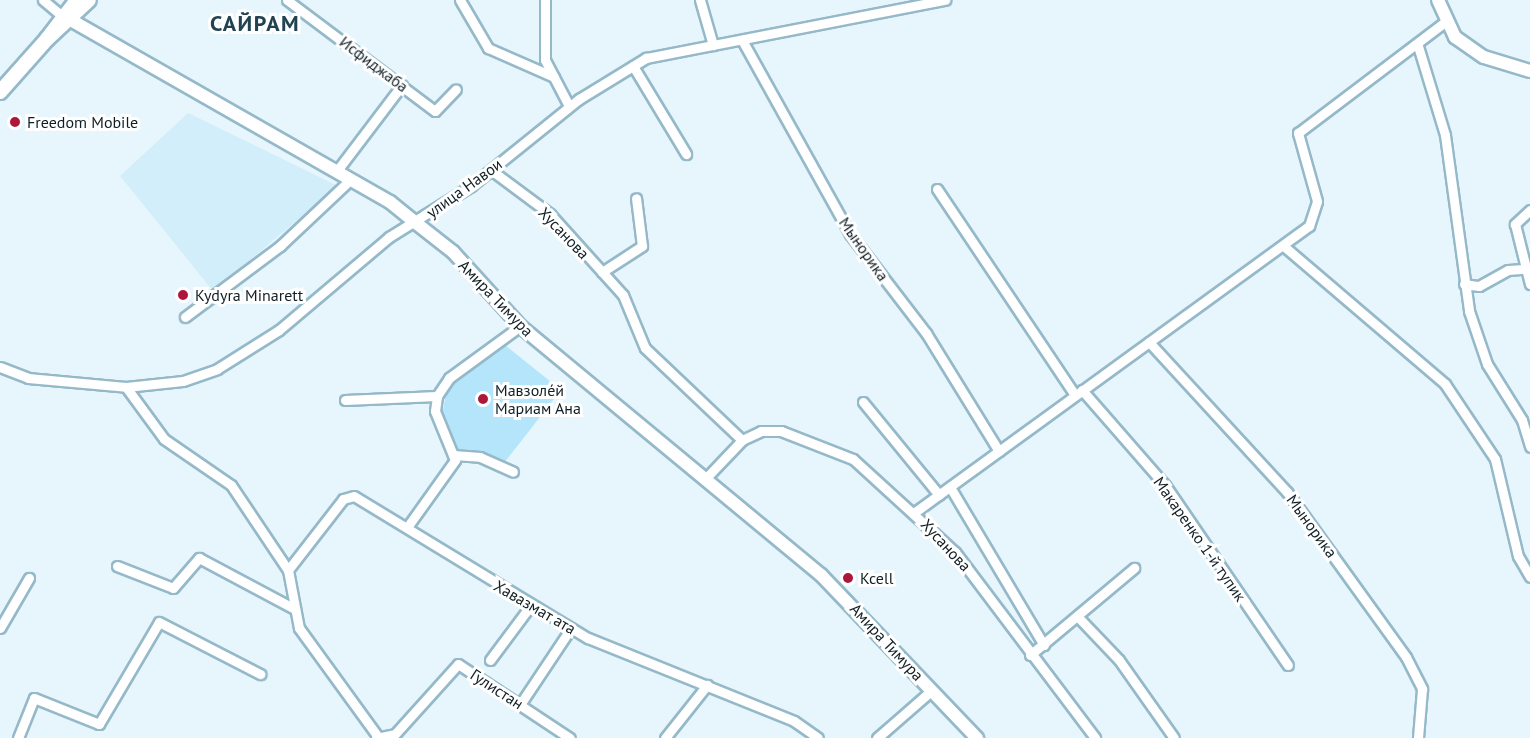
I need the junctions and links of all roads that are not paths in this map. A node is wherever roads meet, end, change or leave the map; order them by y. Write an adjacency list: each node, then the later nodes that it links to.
1 (43, 0): 10 (street, Амира Тимура)
2 (77, 0): 10 (main road)
3 (90, 0): 10 (main road)
4 (287, 0): 18 (street, Исфиджаба)
5 (460, 0): 17 (street)
6 (545, 0): 17 (street)
7 (700, 0): 13 (street)
8 (945, 0): 12 (street, улица Навои)
9 (1438, 0): 11 (street)
10 (65, 17): 20 (main road); 24 (street, Амира Тимура)
11 (1446, 21): 14 (street); 16 (street)
12 (742, 40): 13 (street, улица Навои); 46 (street, Мынорика)
13 (713, 45): 15 (street, улица Навои)
14 (1418, 46): 30 (street); 33 (street)
15 (633, 66): 21 (street, улица Навои); 22 (street)
16 (1530, 71)
17 (554, 77): 21 (street)
18 (402, 85): 19 (street, Исфиджаба); 24 (street)
19 (456, 89)
20 (0, 92)
21 (569, 106): 23 (street, улица Навои)
22 (686, 154)
23 (490, 170): 29 (street, улица Навои); 32 (street, Хусанова)
24 (336, 172): 25 (street, Амира Тимура)
25 (350, 180): 29 (street, Амира Тимура); 35 (street)
26 (936, 189): 40 (street, Макаренко 1-й тупик)
27 (636, 198): 32 (street)
28 (1530, 210): 31 (street)
29 (416, 223): 36 (street, Амира Тимура); 39 (street, улица Навои)
30 (1286, 248): 37 (street); 57 (street)
31 (1524, 269): 33 (street); 34 (street)
32 (602, 272): 44 (street, Хусанова)
33 (1464, 284): 45 (street)
34 (1530, 284)
35 (184, 317)
36 (520, 326): 41 (street); 49 (street, Амира Тимура)
37 (1149, 342): 40 (street); 81 (street, Мынорика)
38 (0, 367): 39 (street, улица Навои)
39 (126, 387): 56 (street)
40 (1078, 393): 46 (street); 67 (street, Макаренко 1-й тупик)
41 (437, 396): 42 (street); 47 (street)
42 (345, 400)
43 (863, 402): 51 (street)
44 (742, 440): 49 (street, Хусанова); 52 (street, Хусанова)
45 (1530, 447)
46 (999, 451): 50 (street)
47 (453, 455): 48 (street); 53 (street)
48 (513, 472)
49 (706, 478): 70 (street, Амира Тимура)
50 (950, 487): 51 (street); 64 (street)
51 (939, 495): 52 (street)
52 (915, 512): 65 (street, Хусанова)
53 (408, 526): 56 (street, Хавазмат ата); 59 (street, Хавазмат ата)
54 (117, 566): 60 (street)
55 (1134, 568): 61 (street)
56 (288, 570): 60 (street)
57 (1530, 577)
58 (29, 578): 62 (street)
59 (531, 605): 63 (street, Хавазмат ата); 66 (street)
60 (294, 609): 73 (street)
61 (1078, 617): 64 (street); 80 (street)
62 (0, 628)
63 (571, 628): 69 (street, Хавазмат ата); 71 (street)
64 (1044, 645): 65 (street)
65 (1030, 655): 79 (street, Хусанова)
66 (490, 660)
67 (1288, 665)
68 (260, 674): 72 (street)
69 (707, 685): 75 (street); 76 (street, Хавазмат ата)
70 (932, 690): 77 (street); 78 (street, Амира Тимура)
71 (521, 703): 73 (street, Гулистан); 74 (street, Гулистан)
72 (18, 738)
73 (378, 738)
74 (570, 738)
75 (665, 738)
76 (818, 738)
77 (877, 738)
78 (977, 738)
79 (1095, 738)
80 (1174, 738)
81 (1418, 738)

